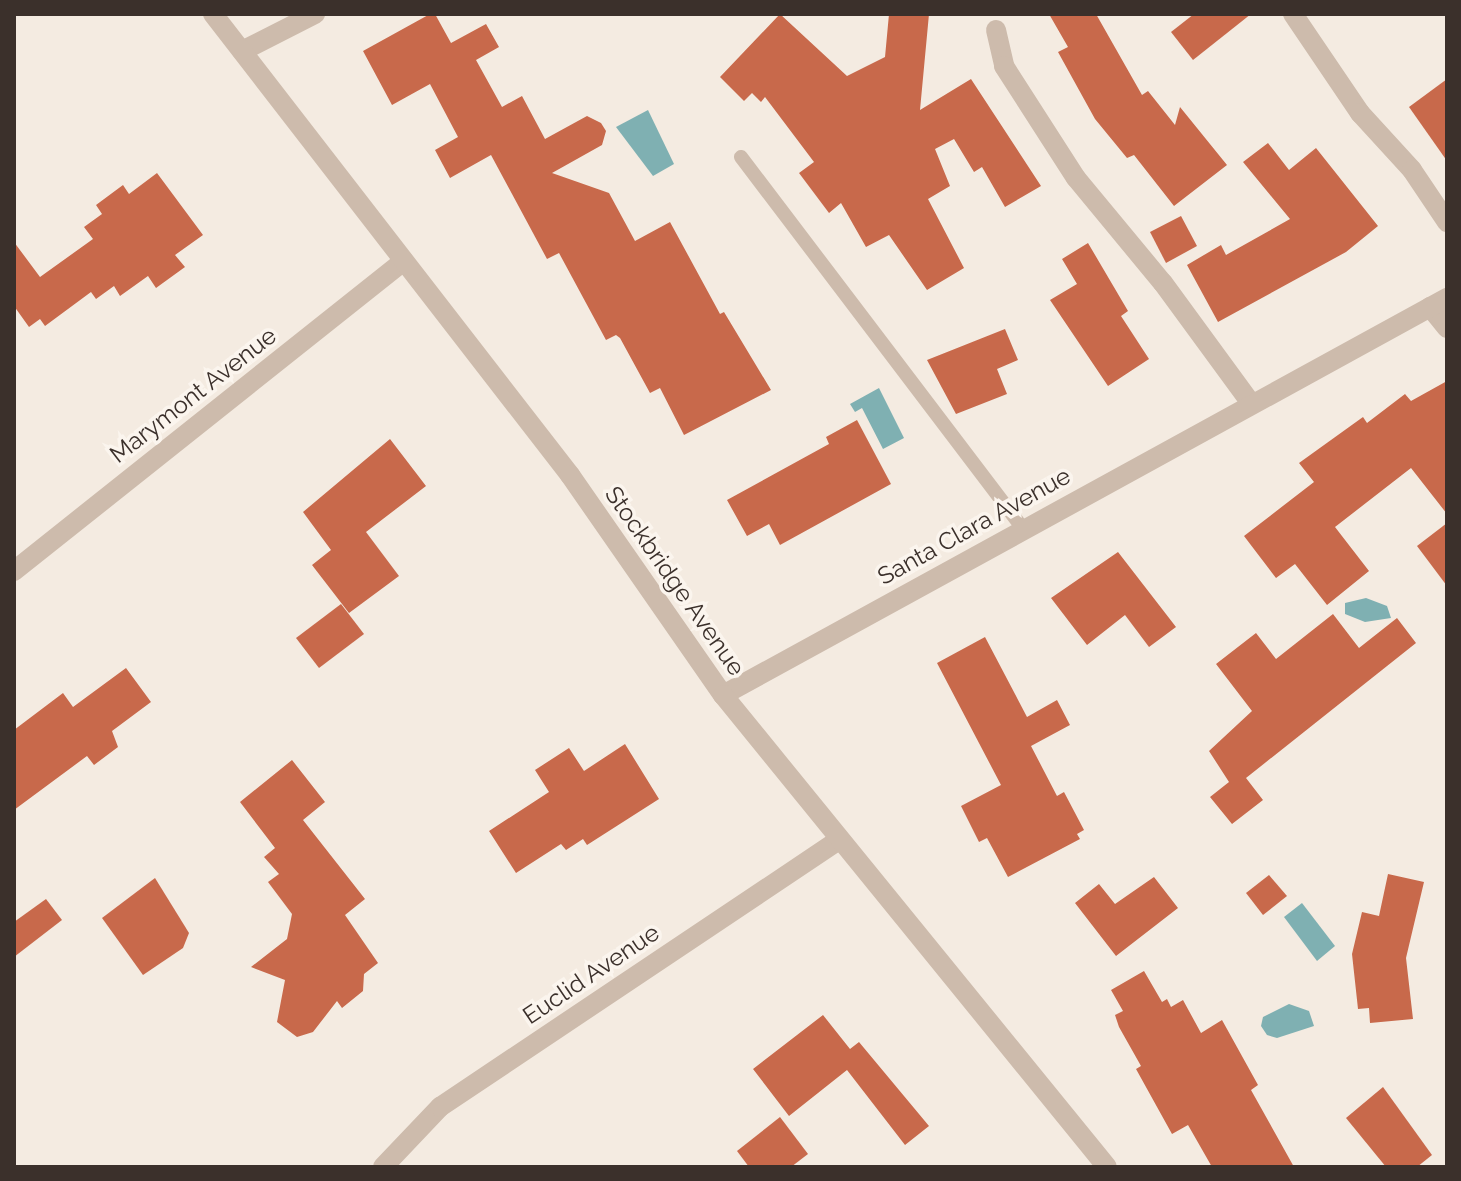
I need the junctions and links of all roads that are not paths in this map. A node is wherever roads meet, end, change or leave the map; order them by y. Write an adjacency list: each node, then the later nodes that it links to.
1 (213, 14): 5 (street, Stockbridge Avenue)
2 (315, 14): 5 (street)
3 (1293, 14): 7 (street)
4 (996, 30): 11 (street)
5 (242, 51): 8 (street, Stockbridge Avenue)
6 (741, 157): 12 (lane)
7 (1447, 222)
8 (404, 261): 13 (street, Marymont Avenue); 14 (street, Stockbridge Avenue)
9 (1438, 302): 10 (street); 11 (street, Santa Clara Avenue)
10 (1447, 328)
11 (1250, 402): 12 (street, Santa Clara Avenue)
12 (1023, 528): 14 (street, Santa Clara Avenue)
13 (14, 571)
14 (723, 695): 15 (street, Stockbridge Avenue)
15 (840, 839): 16 (street, Euclid Avenue); 17 (street, Stockbridge Avenue)
16 (383, 1167)
17 (1107, 1167)

